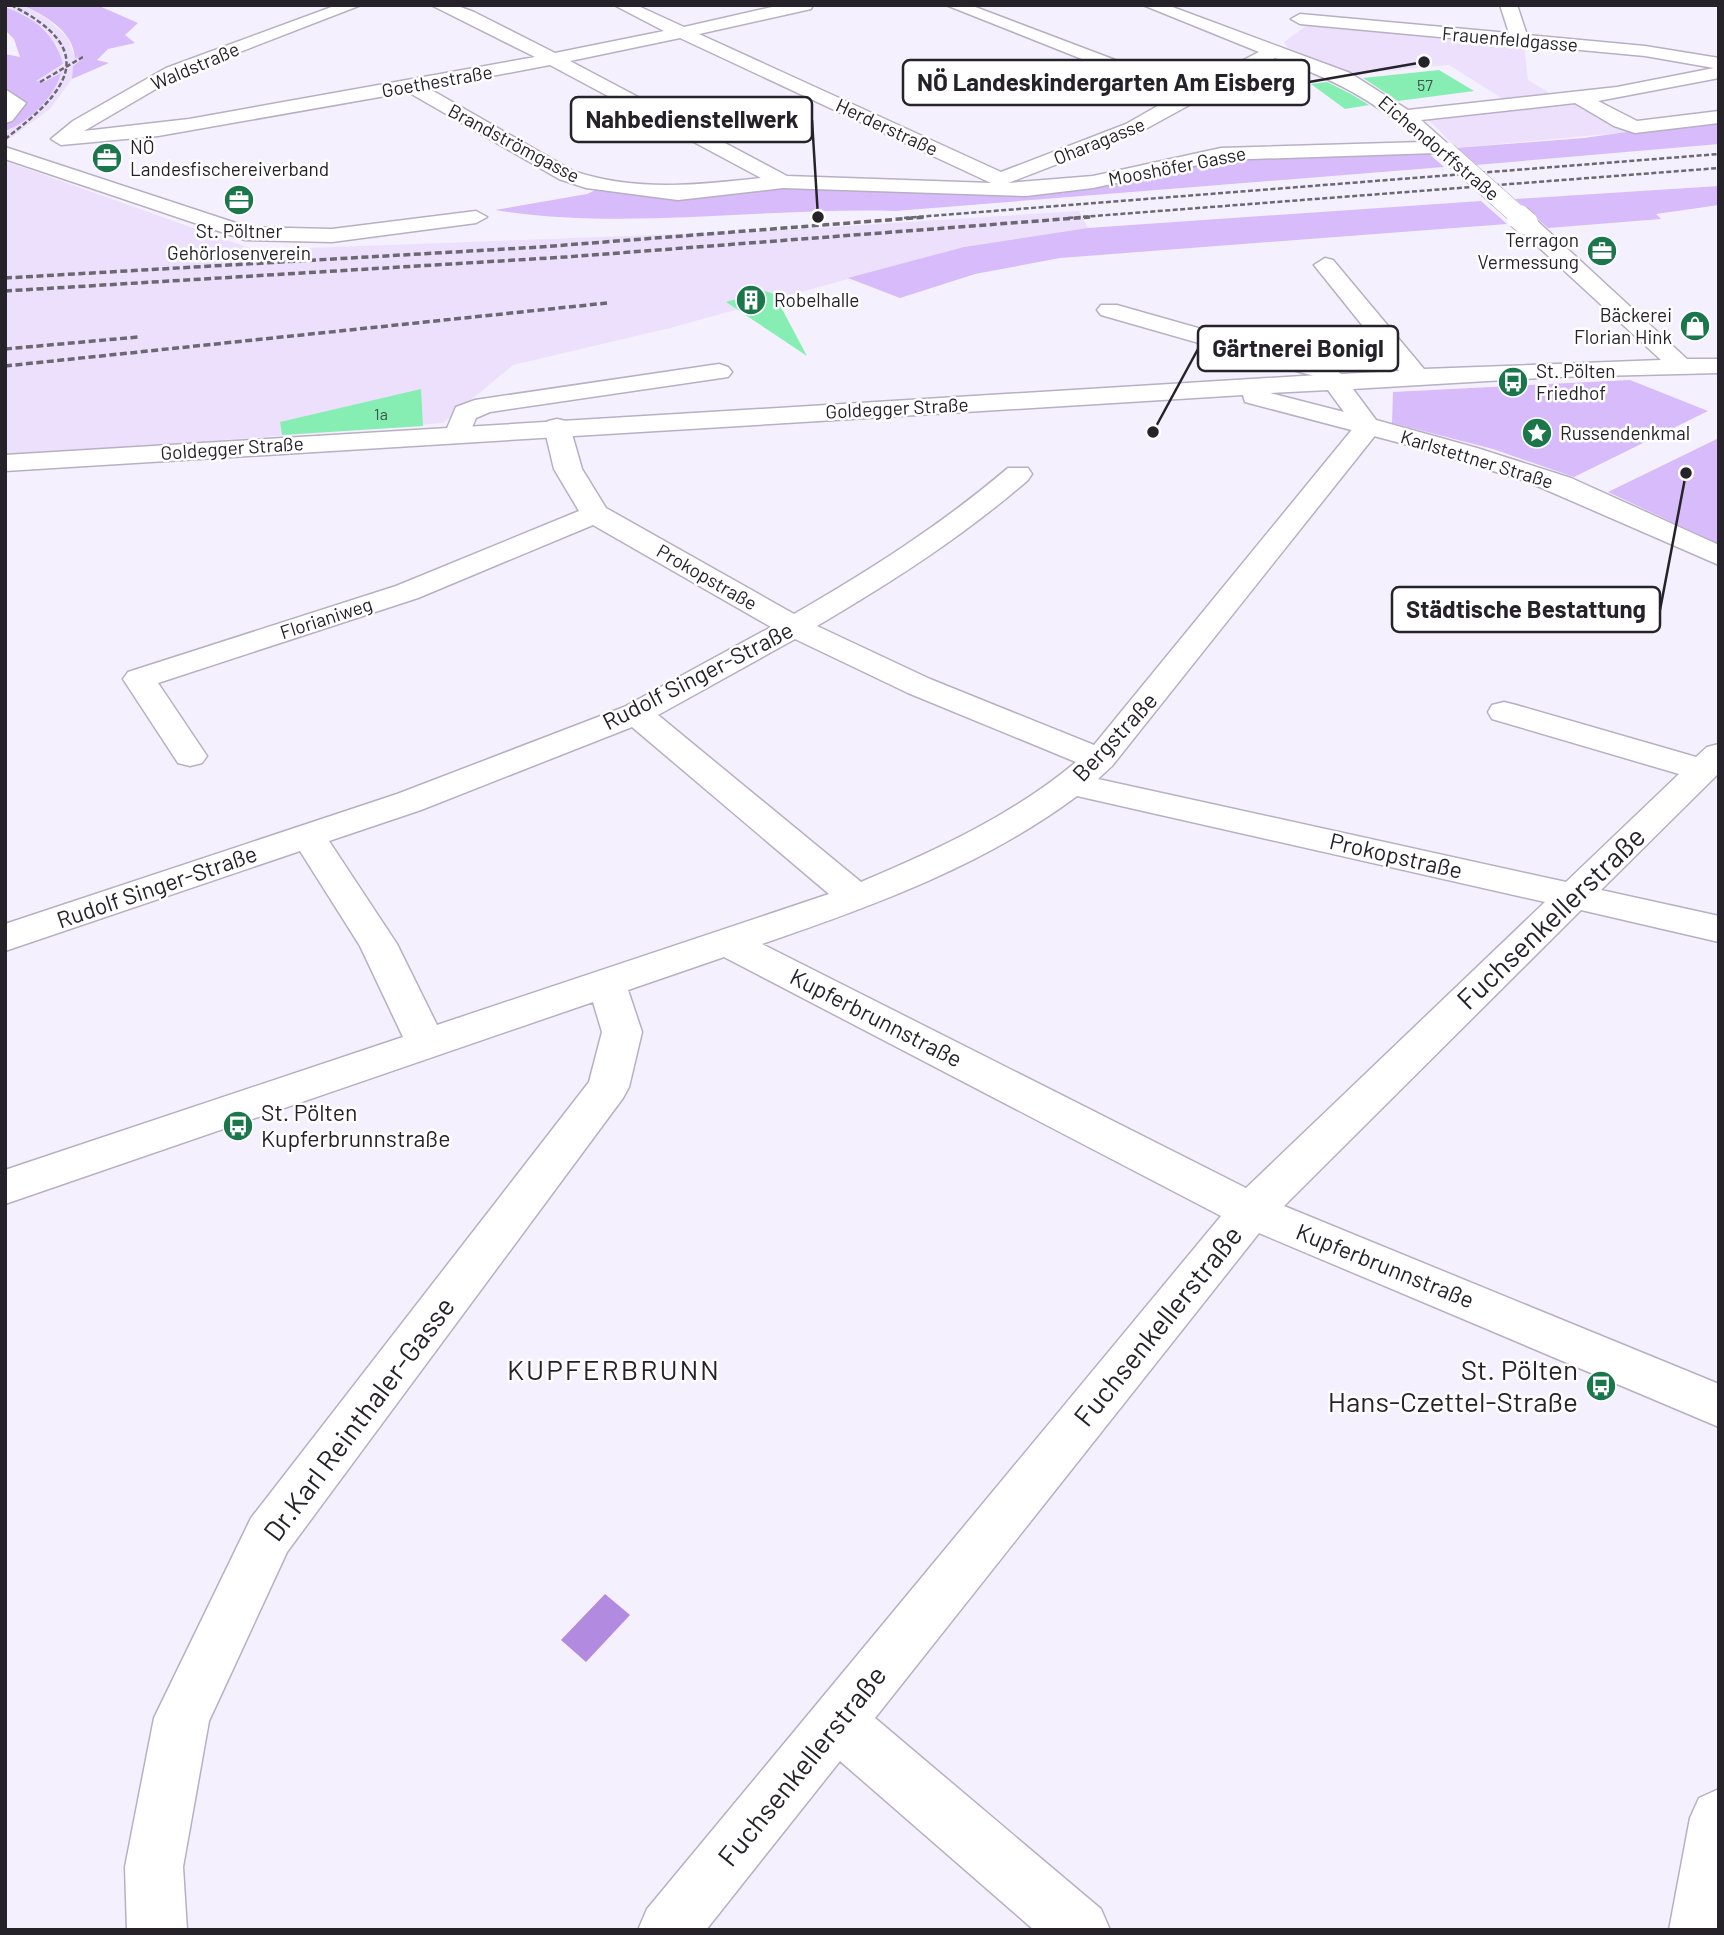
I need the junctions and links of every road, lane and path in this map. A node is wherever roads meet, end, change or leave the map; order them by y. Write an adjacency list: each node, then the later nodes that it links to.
1 (353, 5): 22 (street, Waldstraße)
2 (439, 5): 12 (street)
3 (622, 5): 9 (street, Herderstraße)
4 (805, 5): 9 (street, Goethestraße)
5 (954, 5): 17 (street)
6 (1151, 5): 11 (street, Eichendorffstraße)
7 (1508, 5): 10 (street)
8 (1306, 12): 10 (street, Frauenfeldgasse); 11 (street, Oharagasse)
9 (683, 33): 12 (street, Goethestraße); 26 (street, Herderstraße)
10 (1520, 40): 13 (street, Frauenfeldgasse)
11 (1268, 48): 17 (street, Oharagasse); 19 (street, Eichendorffstraße)
12 (555, 60): 15 (street, Goethestraße); 25 (street)
13 (1719, 63)
14 (1719, 72): 18 (street)
15 (411, 86): 22 (street, Goethestraße); 25 (street, Brandströmgasse)
16 (5, 95): 20 (street)
17 (1193, 96): 26 (street, Oharagasse)
18 (1579, 98): 19 (street); 21 (street)
19 (1405, 116): 23 (street, Eichendorffstraße)
20 (5, 117)
21 (1719, 117)
22 (65, 138): 24 (street, Waldstraße)
23 (1443, 150): 26 (street, Mooshöfer Gasse); 30 (street, Eichendorffstraße, bridge)
24 (6, 153): 27 (street)
25 (783, 182): 26 (street, Brandströmgasse)
26 (999, 184)
27 (476, 217)
28 (1325, 265): 33 (street)
29 (1109, 310): 34 (street)
30 (1680, 366): 31 (street, Goldegger Straße); 33 (street, Goldegger Straße)
31 (1719, 366)
32 (719, 372): 40 (street)
33 (1417, 377): 34 (street, Goldegger Straße)
34 (1335, 382): 35 (street, Goldegger Straße); 39 (street)
35 (1302, 384): 36 (street, Goldegger Straße); 37 (street)
36 (1225, 389): 37 (street, Karlstettner Straße); 38 (street, Goldegger Straße)
37 (1330, 418): 39 (street, Karlstettner Straße)
38 (557, 427): 40 (street, Goldegger Straße); 43 (street, Prokopstraße)
39 (1368, 427): 44 (street, Karlstettner Straße); 49 (street, Bergstraße)
40 (458, 433): 41 (street, Goldegger Straße)
41 (5, 463)
42 (1018, 474): 45 (street, Rudolf Singer-Straße)
43 (595, 514): 45 (street, Prokopstraße); 48 (street, Florianiweg)
44 (1719, 556)
45 (794, 627): 47 (street, Rudolf Singer-Straße); 49 (street, Prokopstraße)
46 (1504, 712): 50 (street, Fuchsenkellerstraße)
47 (636, 714): 52 (street, Rudolf Singer-Straße); 54 (street)
48 (190, 756)
49 (1100, 759): 51 (street, Bergstraße)
50 (1710, 762): 53 (street, Fuchsenkellerstraße)
51 (1073, 784): 53 (street, Prokopstraße); 54 (street, Bergstraße)
52 (308, 836): 56 (street, Rudolf Singer-Straße); 59 (street)
53 (1574, 895): 55 (street, Prokopstraße); 61 (street, Fuchsenkellerstraße)
54 (857, 898): 57 (street, Bergstraße)
55 (1719, 929)
56 (5, 938)
57 (729, 943): 58 (street); 61 (street, Kupferbrunnstraße)
58 (607, 985): 59 (street); 65 (street, Dr.Karl Reinthaler-Gasse)
59 (426, 1042): 60 (street)
60 (5, 1187)
61 (1251, 1211): 62 (street, Kupferbrunnstraße); 63 (street, Fuchsenkellerstraße)
62 (1719, 1406)
63 (838, 1723): 66 (street, Fuchsenkellerstraße); 67 (street)
64 (1719, 1818): 68 (street)
65 (157, 1930)
66 (668, 1930)
67 (1080, 1930)
68 (1699, 1930)

